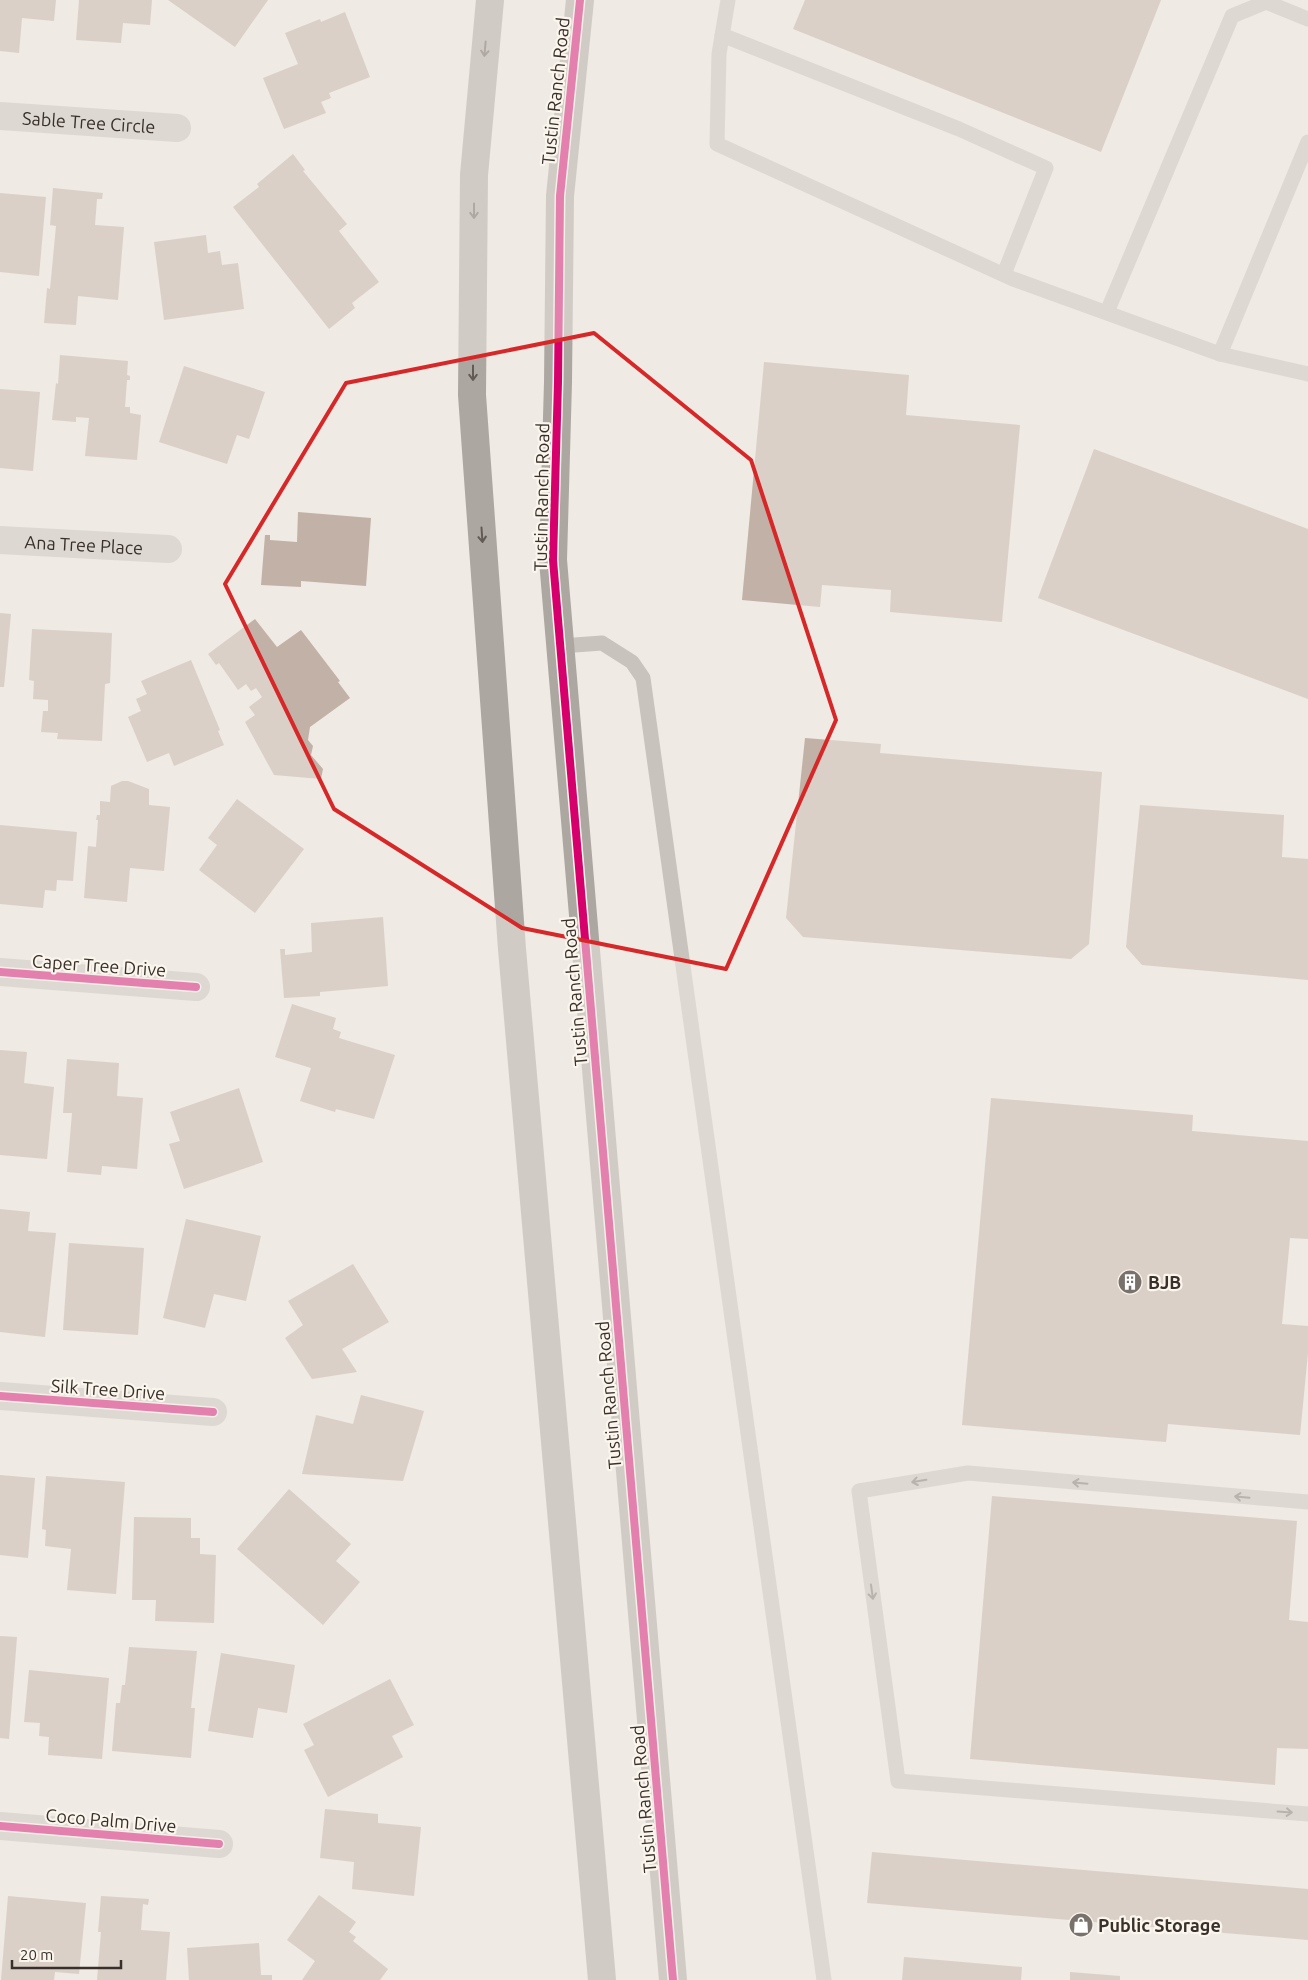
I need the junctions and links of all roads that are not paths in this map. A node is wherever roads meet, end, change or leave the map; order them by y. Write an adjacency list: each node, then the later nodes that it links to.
1 (490, 0): 24 (main road, one-way to 24)
2 (580, 0): 15 (main road, Tustin Ranch Road)
3 (728, 0): 5 (lane)
4 (1308, 19): 10 (lane)
5 (722, 35): 9 (lane); 9 (lane)
6 (0, 116): 7 (street, Sable Tree Circle)
7 (177, 128)
8 (1308, 142): 11 (lane)
9 (1004, 274): 10 (lane)
10 (1107, 312): 11 (lane)
11 (1220, 354): 12 (lane)
12 (1308, 374)
13 (0, 540): 14 (street, Ana Tree Place)
14 (168, 549)
15 (560, 646): 25 (main road, Tustin Ranch Road); 26 (lane)
16 (0, 972): 17 (street, Caper Tree Drive)
17 (196, 987)
18 (0, 1396): 19 (street, Silk Tree Drive)
19 (213, 1412)
20 (1308, 1502): 21 (lane, one-way to 21)
21 (1308, 1814)
22 (0, 1826): 23 (street, Coco Palm Drive)
23 (219, 1844)
24 (602, 1980)
25 (673, 1980)
26 (824, 1980)

